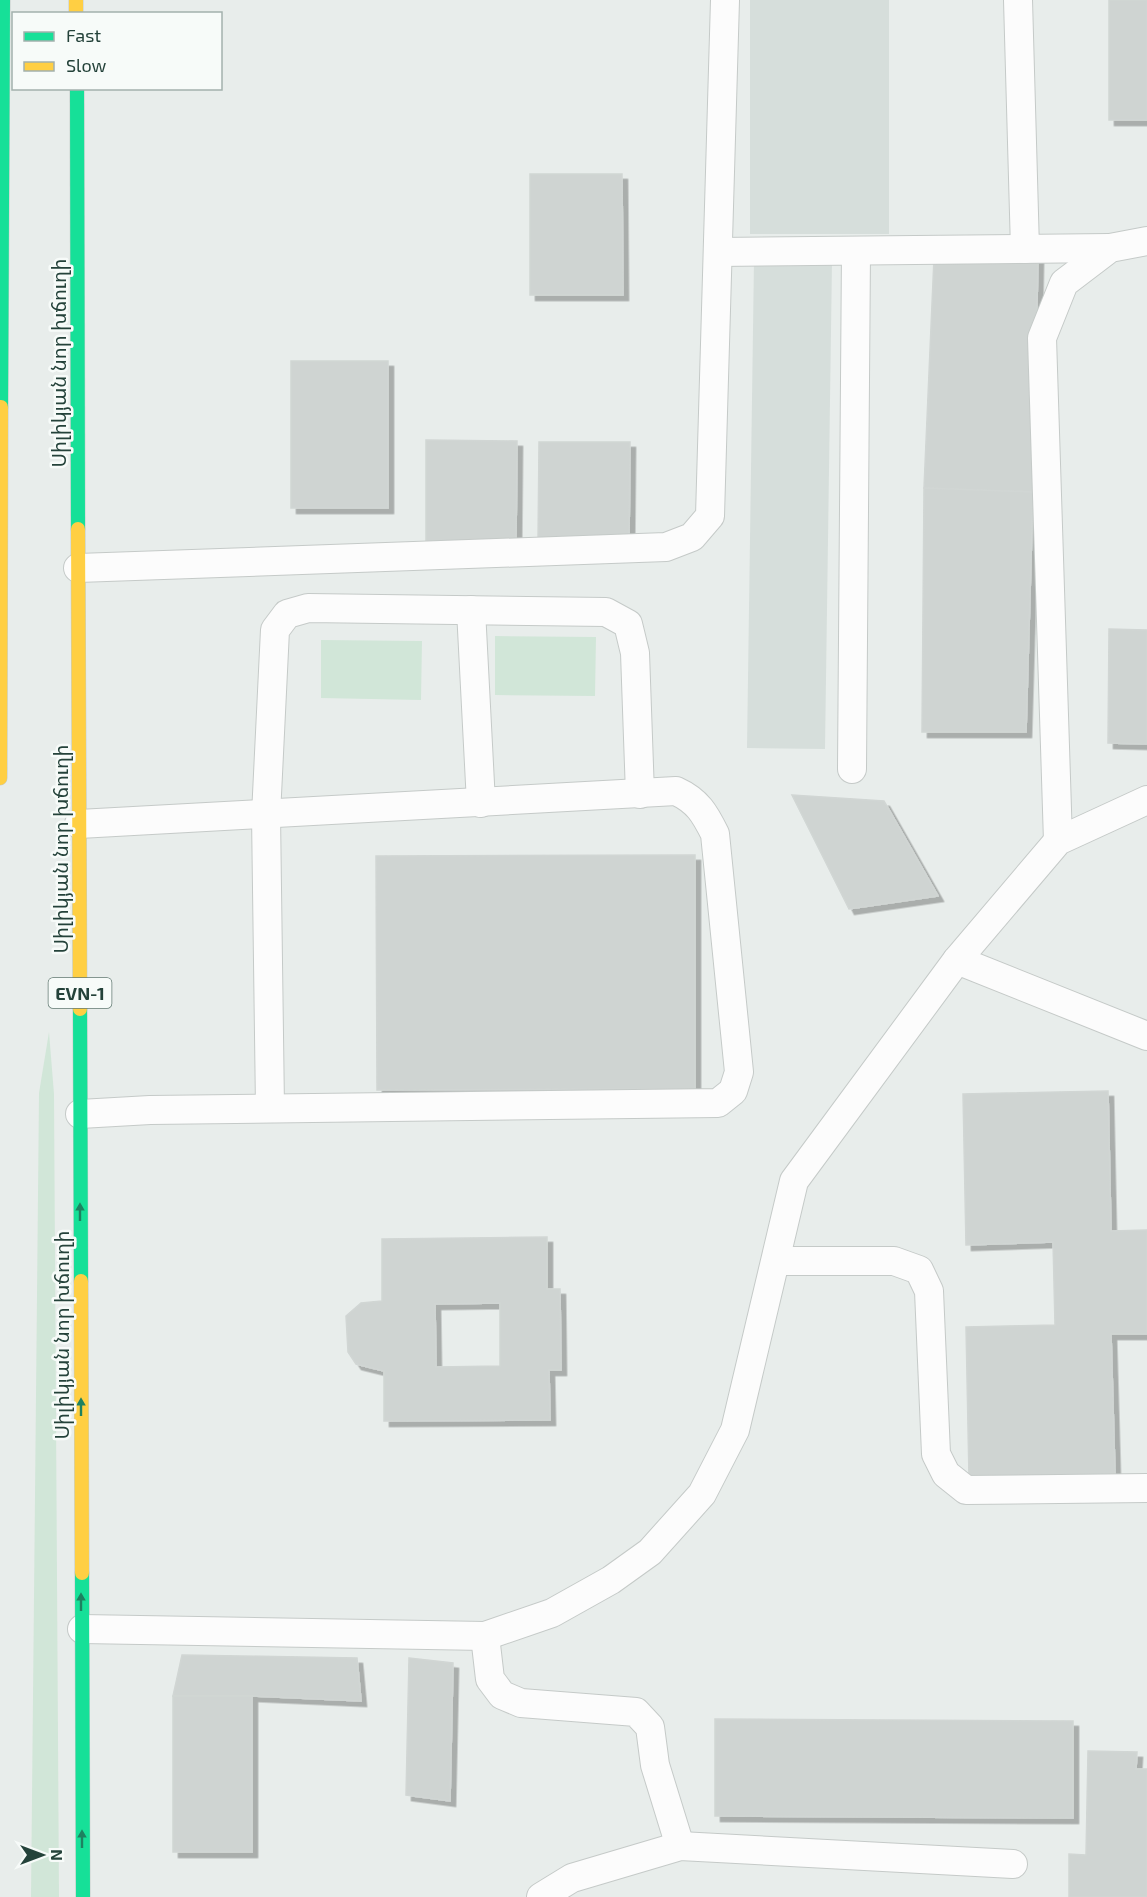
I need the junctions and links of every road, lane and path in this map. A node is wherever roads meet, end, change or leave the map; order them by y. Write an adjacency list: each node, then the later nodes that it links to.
1 (3, 0): 10 (highway)
2 (725, 0): 9 (lane)
3 (1018, 0): 7 (lane)
4 (77, 90): 11 (highway, Սիլիկյան նոր խճուղի / EVN-1)
5 (1147, 241): 6 (lane)
6 (1110, 248): 7 (lane); 20 (lane)
7 (1025, 249): 8 (lane)
8 (856, 251): 9 (lane); 13 (lane)
9 (718, 252): 11 (lane)
10 (1, 465): 14 (highway)
11 (78, 568): 19 (highway, Սիլիկյան նոր խճուղի / EVN-1)
12 (471, 610): 15 (lane); 17 (lane); 18 (lane)
13 (852, 769)
14 (0, 777)
15 (640, 794): 17 (lane); 23 (lane)
16 (1147, 800): 20 (lane)
17 (481, 802): 18 (lane)
18 (266, 815): 19 (lane); 23 (lane)
19 (79, 824): 24 (highway, Սիլիկյան նոր խճուղի / EVN-1)
20 (1058, 841): 21 (lane)
21 (957, 960): 22 (lane); 25 (lane)
22 (1147, 1036)
23 (270, 1108): 24 (lane)
24 (80, 1114): 27 (highway, Սիլիկյան նոր խճուղի / EVN-1, one-way to 24)
25 (776, 1261): 26 (lane); 28 (lane)
26 (1147, 1488)
27 (82, 1629): 28 (lane); 31 (highway, Սիլիկյան նոր խճուղի / EVN-1, one-way to 27)
28 (486, 1636): 29 (lane)
29 (680, 1846): 30 (lane); 32 (lane)
30 (1013, 1864)
31 (82, 1897)
32 (541, 1897)

